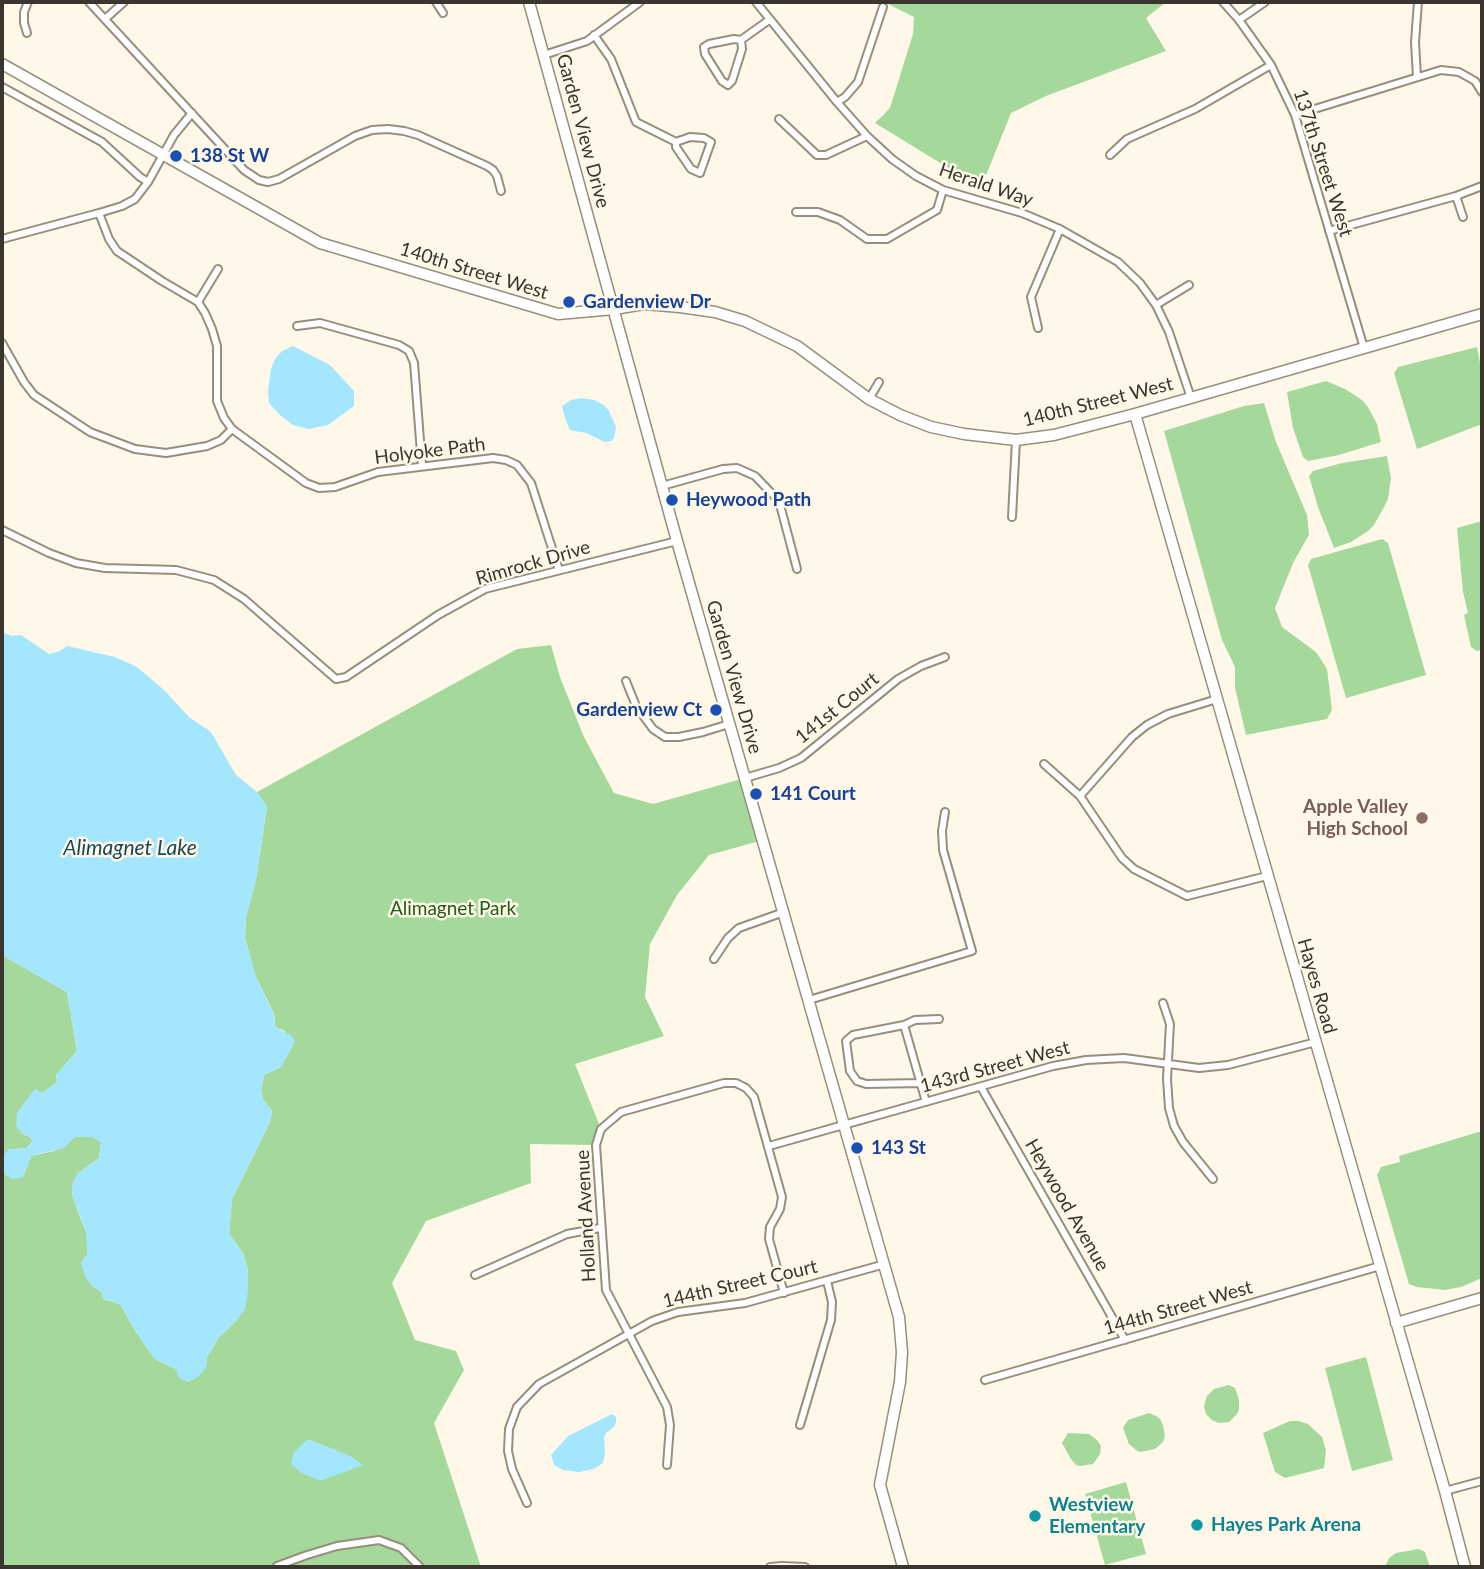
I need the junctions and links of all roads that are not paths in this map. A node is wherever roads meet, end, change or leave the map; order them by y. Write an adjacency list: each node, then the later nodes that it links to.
1 (28, 2): 16 (street)
2 (89, 2): 13 (street)
3 (124, 2): 13 (street)
4 (436, 2): 12 (street)
5 (529, 2): 19 (street, Garden View Drive)
6 (640, 2): 17 (street)
7 (756, 2): 14 (street, Herald Way)
8 (1223, 2): 15 (street, 137th Street West)
9 (1265, 2): 15 (street)
10 (1418, 2): 22 (street)
11 (883, 7): 25 (street)
12 (443, 13)
13 (105, 19): 26 (street)
14 (769, 20): 18 (street); 25 (street, Herald Way)
15 (1239, 20): 21 (street, 137th Street West)
16 (27, 33)
17 (594, 35): 19 (street); 30 (street)
18 (741, 40): 18 (street)
19 (544, 55): 48 (street, Garden View Drive)
20 (2, 64): 31 (street, 140th Street West)
21 (1271, 65): 27 (street, 137th Street West); 32 (street)
22 (1417, 77): 24 (street); 27 (street)
23 (2, 87): 33 (street)
24 (1482, 92)
25 (837, 102): 29 (street, Herald Way)
26 (192, 113): 31 (street); 36 (street)
27 (1295, 115): 42 (street, 137th Street West)
28 (779, 119): 29 (street)
29 (867, 136): 35 (street, Herald Way)
30 (676, 142): 30 (street)
31 (163, 155): 33 (street); 48 (street, 140th Street West)
32 (1111, 155)
33 (148, 182): 39 (street)
34 (1482, 186): 37 (street)
35 (943, 190): 38 (street); 41 (street, Herald Way)
36 (500, 191)
37 (1456, 196): 40 (street); 42 (street)
38 (796, 212)
39 (99, 213): 43 (street); 46 (street)
40 (1463, 217)
41 (1059, 229): 47 (street, Herald Way); 51 (street)
42 (1329, 230): 53 (street, 137th Street West)
43 (2, 239)
44 (218, 269): 46 (street)
45 (1189, 285): 47 (street)
46 (198, 302): 58 (street, Holyoke Path)
47 (1156, 305): 55 (street, Herald Way)
48 (614, 309): 56 (street, 140th Street West); 61 (street, Garden View Drive)
49 (1482, 314): 53 (street, 140th Street West)
50 (297, 326): 60 (street)
51 (1038, 328)
52 (2, 343): 58 (street)
53 (1364, 348): 55 (street, 140th Street West)
54 (879, 382): 56 (street)
55 (1191, 398): 57 (street, 140th Street West)
56 (869, 399): 59 (street, 140th Street West)
57 (1135, 414): 59 (street, 140th Street West); 69 (street, Hayes Road)
58 (232, 429): 60 (street, Holyoke Path)
59 (1016, 440): 62 (street)
60 (422, 466): 66 (street, Holyoke Path)
61 (662, 486): 64 (street, Garden View Drive); 65 (street)
62 (1012, 517)
63 (2, 530): 66 (street, Rimrock Drive)
64 (677, 541): 66 (street, Rimrock Drive); 70 (street, Garden View Drive)
65 (797, 569)
66 (559, 570)
67 (945, 657): 72 (street, 141st Court)
68 (626, 681): 70 (street)
69 (1217, 699): 73 (street); 75 (street, Hayes Road)
70 (729, 724): 72 (street, Garden View Drive)
71 (1044, 764): 73 (street)
72 (745, 778): 76 (street, Garden View Drive)
73 (1080, 796): 75 (street)
74 (945, 812): 78 (street)
75 (1267, 876): 82 (street, Hayes Road)
76 (784, 912): 77 (street); 78 (street, Garden View Drive)
77 (714, 959)
78 (809, 1000): 87 (street, Garden View Drive)
79 (1163, 1003): 83 (street)
80 (939, 1020): 81 (street)
81 (904, 1025): 84 (street); 84 (street)
82 (1315, 1042): 83 (street, 143rd Street West); 92 (street, Hayes Road)
83 (1166, 1064): 85 (street, 143rd Street West); 89 (street)
84 (920, 1083): 86 (street)
85 (981, 1087): 86 (street, 143rd Street West); 99 (street, Heywood Avenue)
86 (926, 1102): 87 (street, 143rd Street West)
87 (845, 1126): 88 (street, 143rd Street West); 91 (street, Garden View Drive)
88 (769, 1146): 90 (street, Holland Avenue); 95 (street, Holland Avenue)
89 (1213, 1178)
90 (600, 1228): 93 (street); 98 (street, Holland Avenue)
91 (885, 1264): 94 (street, 144th Street Court); 110 (street, Garden View Drive)
92 (1380, 1266): 97 (street, Hayes Road); 99 (street, 144th Street West)
93 (475, 1275)
94 (827, 1281): 95 (street, 144th Street Court); 101 (street)
95 (784, 1293): 98 (street, 144th Street Court)
96 (1482, 1298): 97 (street)
97 (1396, 1323): 104 (street, Hayes Road)
98 (627, 1334): 102 (street, Holland Avenue); 105 (street, 144th Street Court)
99 (1125, 1340): 100 (street, 144th Street West)
100 (985, 1380)
101 (800, 1425)
102 (667, 1465)
103 (1482, 1480): 104 (street)
104 (1445, 1491): 111 (street, Hayes Road)
105 (527, 1503)
106 (277, 1567): 107 (street)
107 (419, 1567)
108 (771, 1567): 109 (street)
109 (805, 1567)
110 (903, 1567)
111 (1465, 1567)

